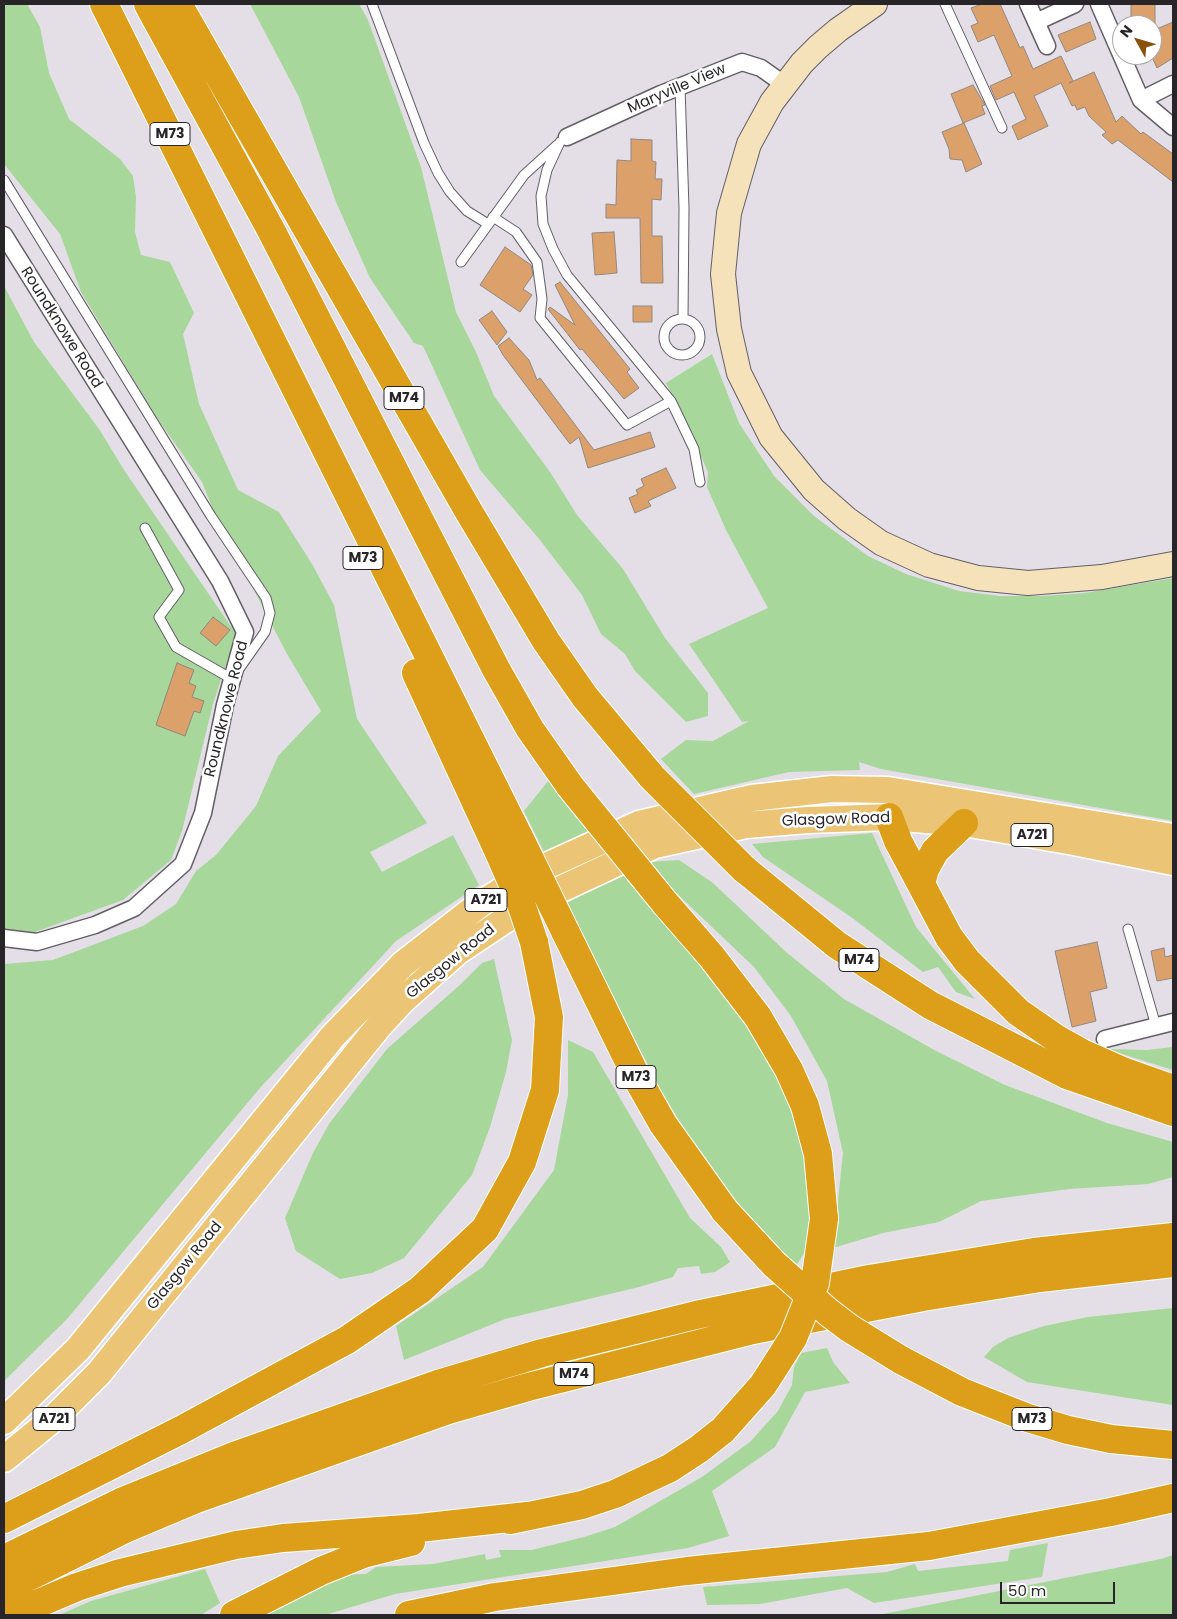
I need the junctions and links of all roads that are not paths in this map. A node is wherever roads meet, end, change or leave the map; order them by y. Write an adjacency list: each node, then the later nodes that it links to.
1 (104, 4): 33 (highway, M73)
2 (148, 4): 51 (highway, M74, bridge)
3 (178, 4): 40 (highway, M74, bridge)
4 (372, 4): 20 (lane)
5 (945, 4): 17 (lane)
6 (1028, 4): 10 (street)
7 (1075, 4): 10 (street)
8 (1099, 4): 15 (street)
9 (870, 5): 13 (main road)
10 (1036, 22): 11 (street)
11 (1047, 46)
12 (1173, 84): 15 (street)
13 (784, 85): 14 (street, Maryville View); 27 (main road)
14 (680, 87): 18 (street, Maryville View); 23 (lane)
15 (1140, 100): 16 (street)
16 (1173, 127)
17 (1002, 128)
18 (564, 140): 20 (lane); 24 (lane)
19 (4, 180): 28 (lane)
20 (491, 221): 22 (lane); 24 (lane)
21 (4, 235): 28 (street, Roundknowe Road)
22 (461, 262)
23 (683, 319): 23 (lane)
24 (671, 401): 25 (lane)
25 (700, 482)
26 (145, 528): 28 (lane)
27 (1173, 564)
28 (232, 680): 37 (street, Roundknowe Road)
29 (752, 798): 30 (main road); 32 (main road, Glasgow Road / A721); 47 (main road, Glasgow Road / A721)
30 (889, 817): 31 (main road, Glasgow Road / A721); 35 (highway); 49 (main road, Glasgow Road / A721)
31 (964, 823): 34 (main road, Glasgow Road / A721); 35 (highway)
32 (1173, 837)
33 (508, 843): 48 (highway, M73, bridge); 52 (highway, M73, bridge)
34 (1173, 862)
35 (921, 884): 42 (highway)
36 (1128, 929): 39 (lane)
37 (4, 938)
38 (1173, 1022): 39 (street)
39 (1156, 1026): 41 (street)
40 (986, 1035): 43 (highway, M74); 44 (highway, M74)
41 (1105, 1039)
42 (1173, 1089)
43 (1173, 1104)
44 (1173, 1112)
45 (1173, 1237): 53 (highway, M74)
46 (1173, 1263): 54 (highway, M74)
47 (4, 1421)
48 (1173, 1445)
49 (4, 1459)
50 (1173, 1498): 57 (highway)
51 (527, 1516): 55 (highway, M74); 56 (highway, M74)
52 (4, 1519)
53 (4, 1559)
54 (4, 1589)
55 (11, 1615)
56 (234, 1615)
57 (410, 1615)

